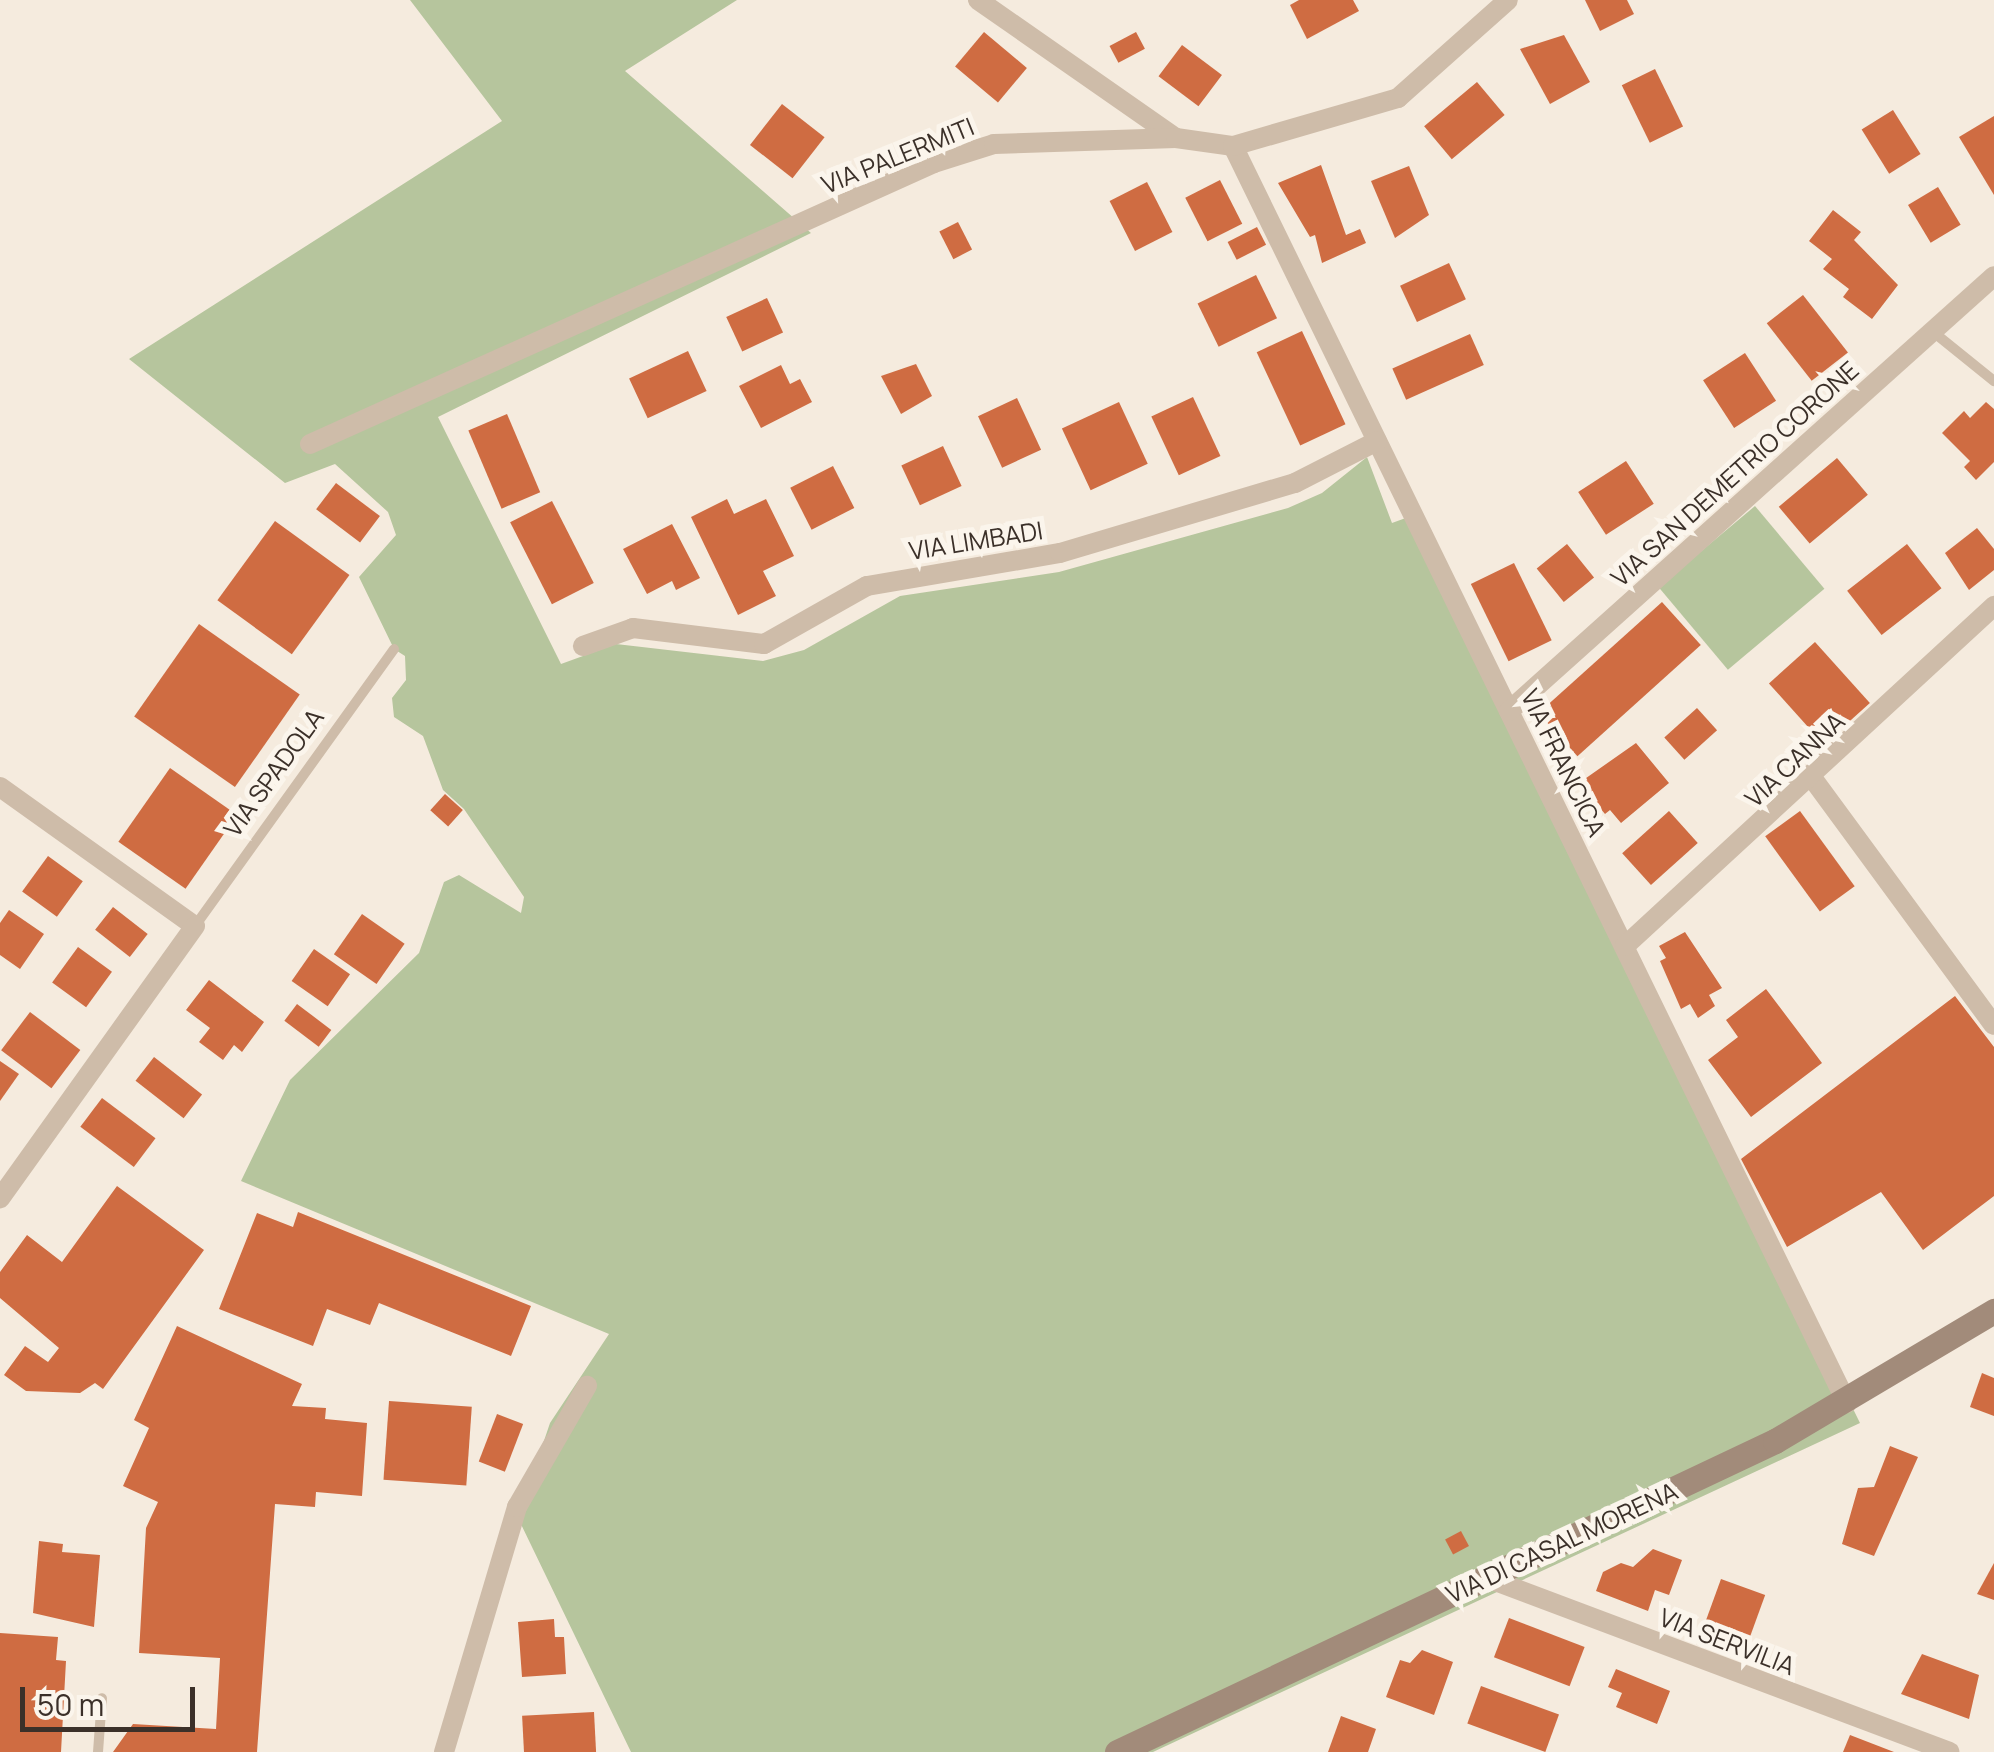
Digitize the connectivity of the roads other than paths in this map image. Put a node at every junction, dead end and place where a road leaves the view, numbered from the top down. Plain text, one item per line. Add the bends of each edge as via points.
1 (978, 0) edge
2 (1508, 0) edge
3 (1176, 138) junction
4 (1233, 146) junction
5 (1994, 276) edge
6 (1932, 331) junction
7 (1994, 381) edge
8 (1377, 441) junction
9 (310, 444) dead end
10 (1994, 606) edge
11 (583, 646) dead end
12 (394, 648) dead end
13 (1509, 711) junction
14 (1812, 780) junction
15 (0, 787) edge
16 (195, 926) junction
17 (1625, 946) junction
18 (1994, 1025) edge
19 (0, 1198) edge
20 (1994, 1311) edge
21 (587, 1386) dead end
22 (1847, 1402) junction
23 (1487, 1578) junction
24 (102, 1698) dead end
25 (98, 1752) edge
26 (444, 1752) edge
27 (1117, 1752) edge
28 (1949, 1752) edge

1 - 3 street
2 - 4 street, VIA PALERMITI via 1398,98
3 - 4 street, VIA PALERMITI
3 - 9 street, VIA PALERMITI via 994,144 934,163
4 - 8 street, VIA FRANCICA
5 - 6 street, VIA SAN DEMETRIO CORONE
6 - 7 lane
6 - 13 street, VIA SAN DEMETRIO CORONE
8 - 11 street, VIA LIMBADI via 1295,482 1060,552 867,586 764,644 633,628
8 - 13 street, VIA FRANCICA
10 - 14 street, VIA CANNA
12 - 16 lane, VIA SPADOLA
13 - 17 street, VIA FRANCICA
14 - 17 street, VIA CANNA
14 - 18 street
15 - 16 street
16 - 19 street, VIA SPADOLA
17 - 22 street, VIA FRANCICA
20 - 22 main road, VIA DI CASAL MORENA
21 - 26 street via 516,1507
22 - 23 main road, VIA DI CASAL MORENA
23 - 27 main road, VIA DI CASAL MORENA
23 - 28 street, VIA SERVILIA
24 - 25 lane

